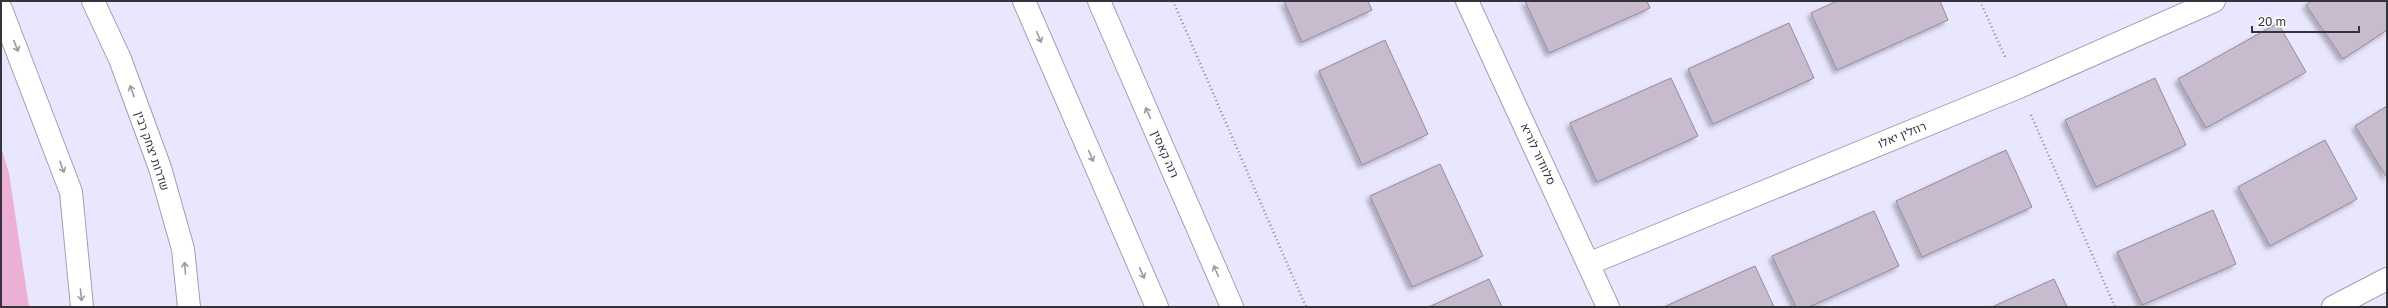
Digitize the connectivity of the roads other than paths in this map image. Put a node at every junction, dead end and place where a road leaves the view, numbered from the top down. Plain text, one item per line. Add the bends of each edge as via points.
1 (93, 1) edge
2 (1024, 1) edge
3 (1098, 1) edge
4 (1467, 1) edge
5 (2214, 1) edge
6 (1, 9) edge
7 (1588, 264) junction
8 (2387, 279) edge
9 (82, 307) edge
10 (189, 307) edge
11 (1157, 307) edge
12 (1232, 307) edge
13 (1608, 307) edge
14 (2333, 307) edge

10 -> 1 street, שדרות יצחק רבין via 183,249 160,168 120,59
2 -> 11 street
12 -> 3 street, רנה קאסין
4 - 7 street, סלוודור לוריא
5 - 7 street, רוזלין יאלו via 2019,87
6 -> 9 street via 71,192
7 - 13 street, סלוודור לוריא
8 - 14 street

